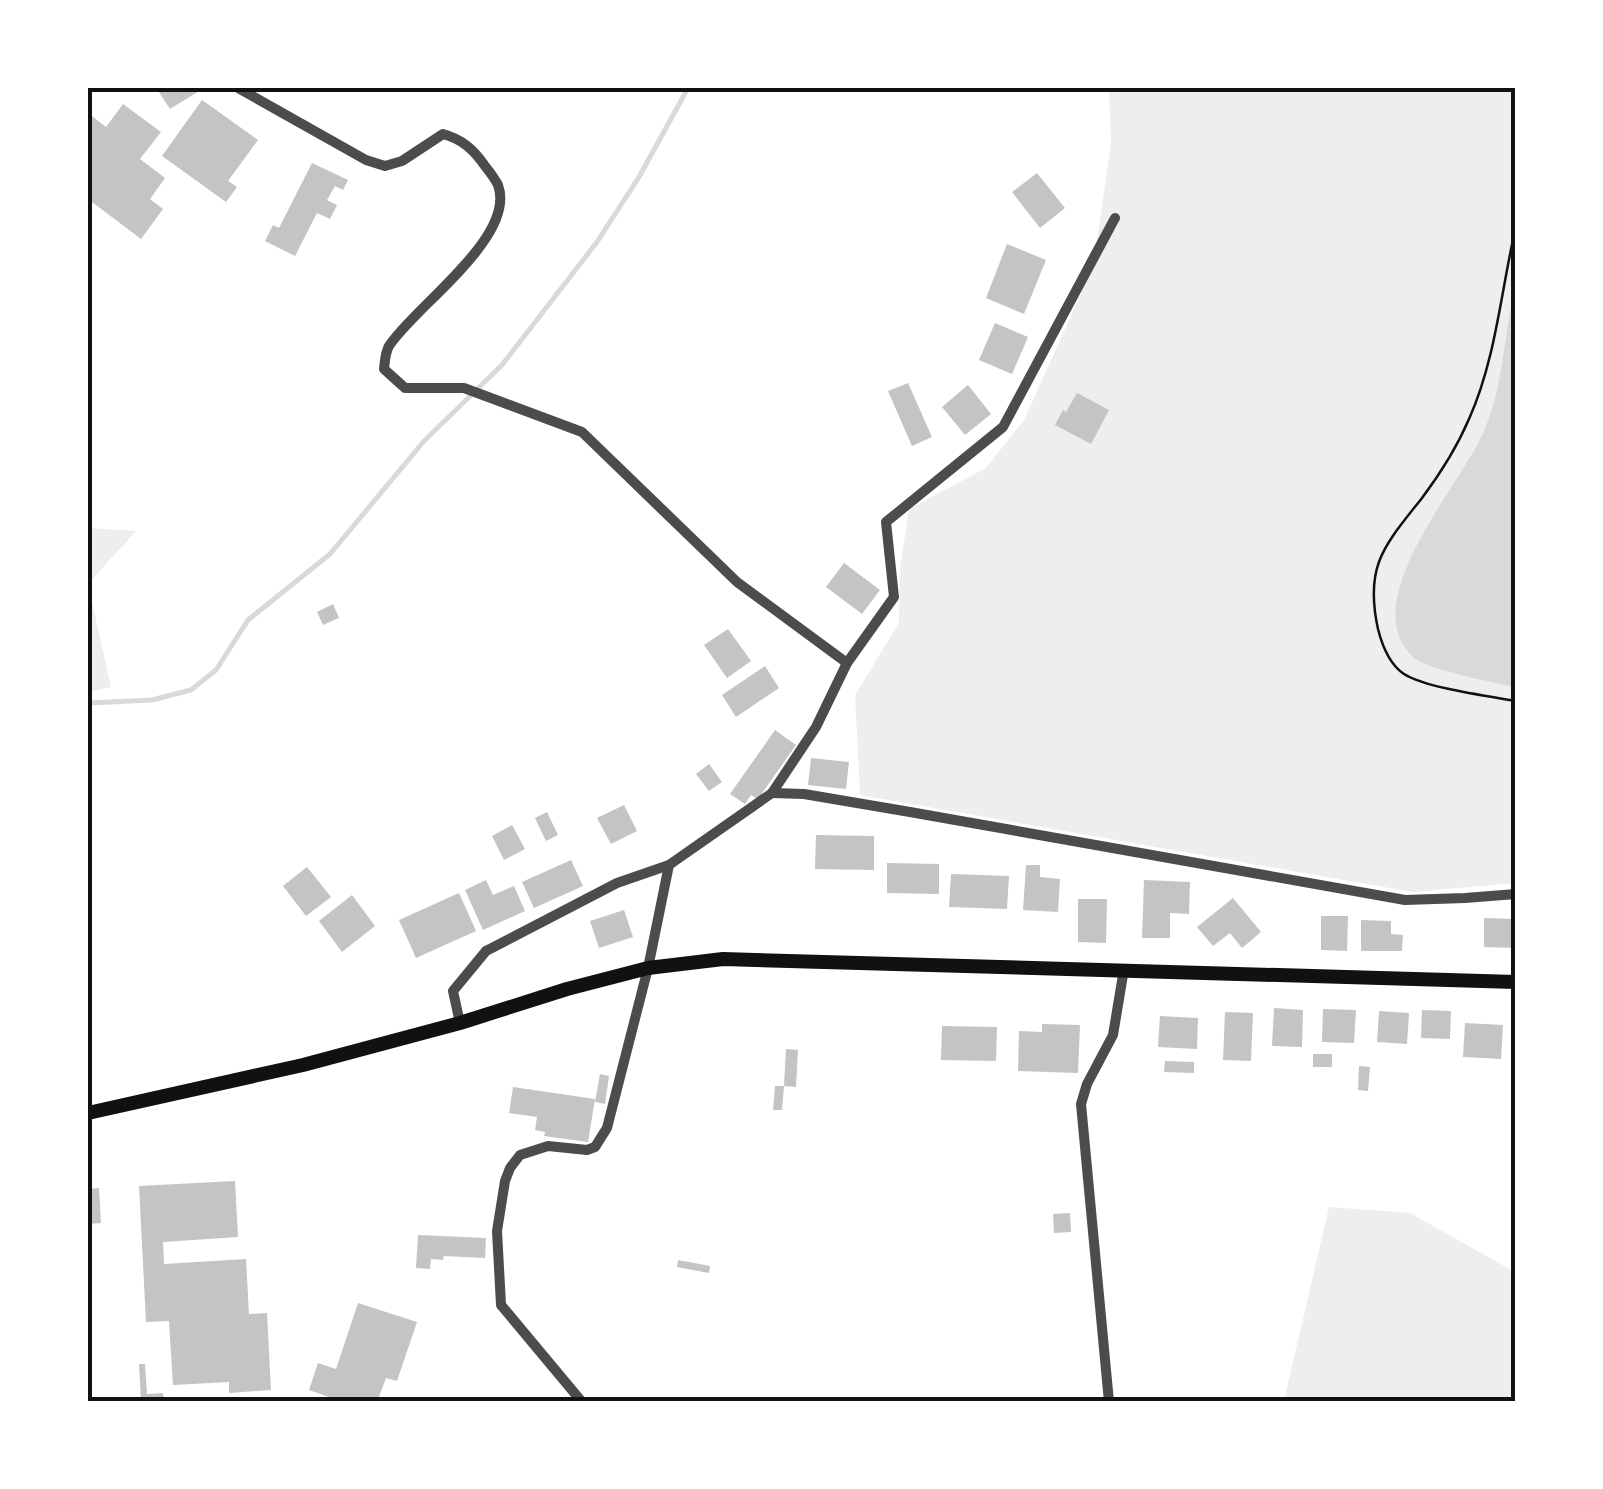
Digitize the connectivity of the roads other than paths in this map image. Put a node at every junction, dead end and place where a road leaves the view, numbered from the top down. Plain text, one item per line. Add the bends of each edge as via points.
1 (238, 88) edge
2 (1115, 218) dead end
3 (847, 663) junction
4 (772, 793) junction
5 (669, 865) junction
6 (1516, 894) edge
7 (648, 968) junction
8 (1124, 970) junction
9 (1516, 982) edge
10 (460, 1024) junction
11 (88, 1114) edge
12 (582, 1402) edge
13 (1109, 1402) edge

1 - 3 street via 385,166 443,134 472,148 499,187 498,212 475,256 387,349 384,369 405,388 464,388 582,432 737,582
2 - 3 street via 1003,427 886,522 894,597
3 - 4 street via 816,727
4 - 5 street
4 - 6 street via 1405,900
5 - 7 street
5 - 10 street via 617,883 486,951 453,991
7 - 8 main road via 723,959
7 - 10 main road
7 - 12 street via 608,1128 587,1150 548,1146 520,1155 506,1181 497,1231 501,1305
8 - 9 main road
8 - 13 street via 1113,1035 1081,1104
10 - 11 main road

